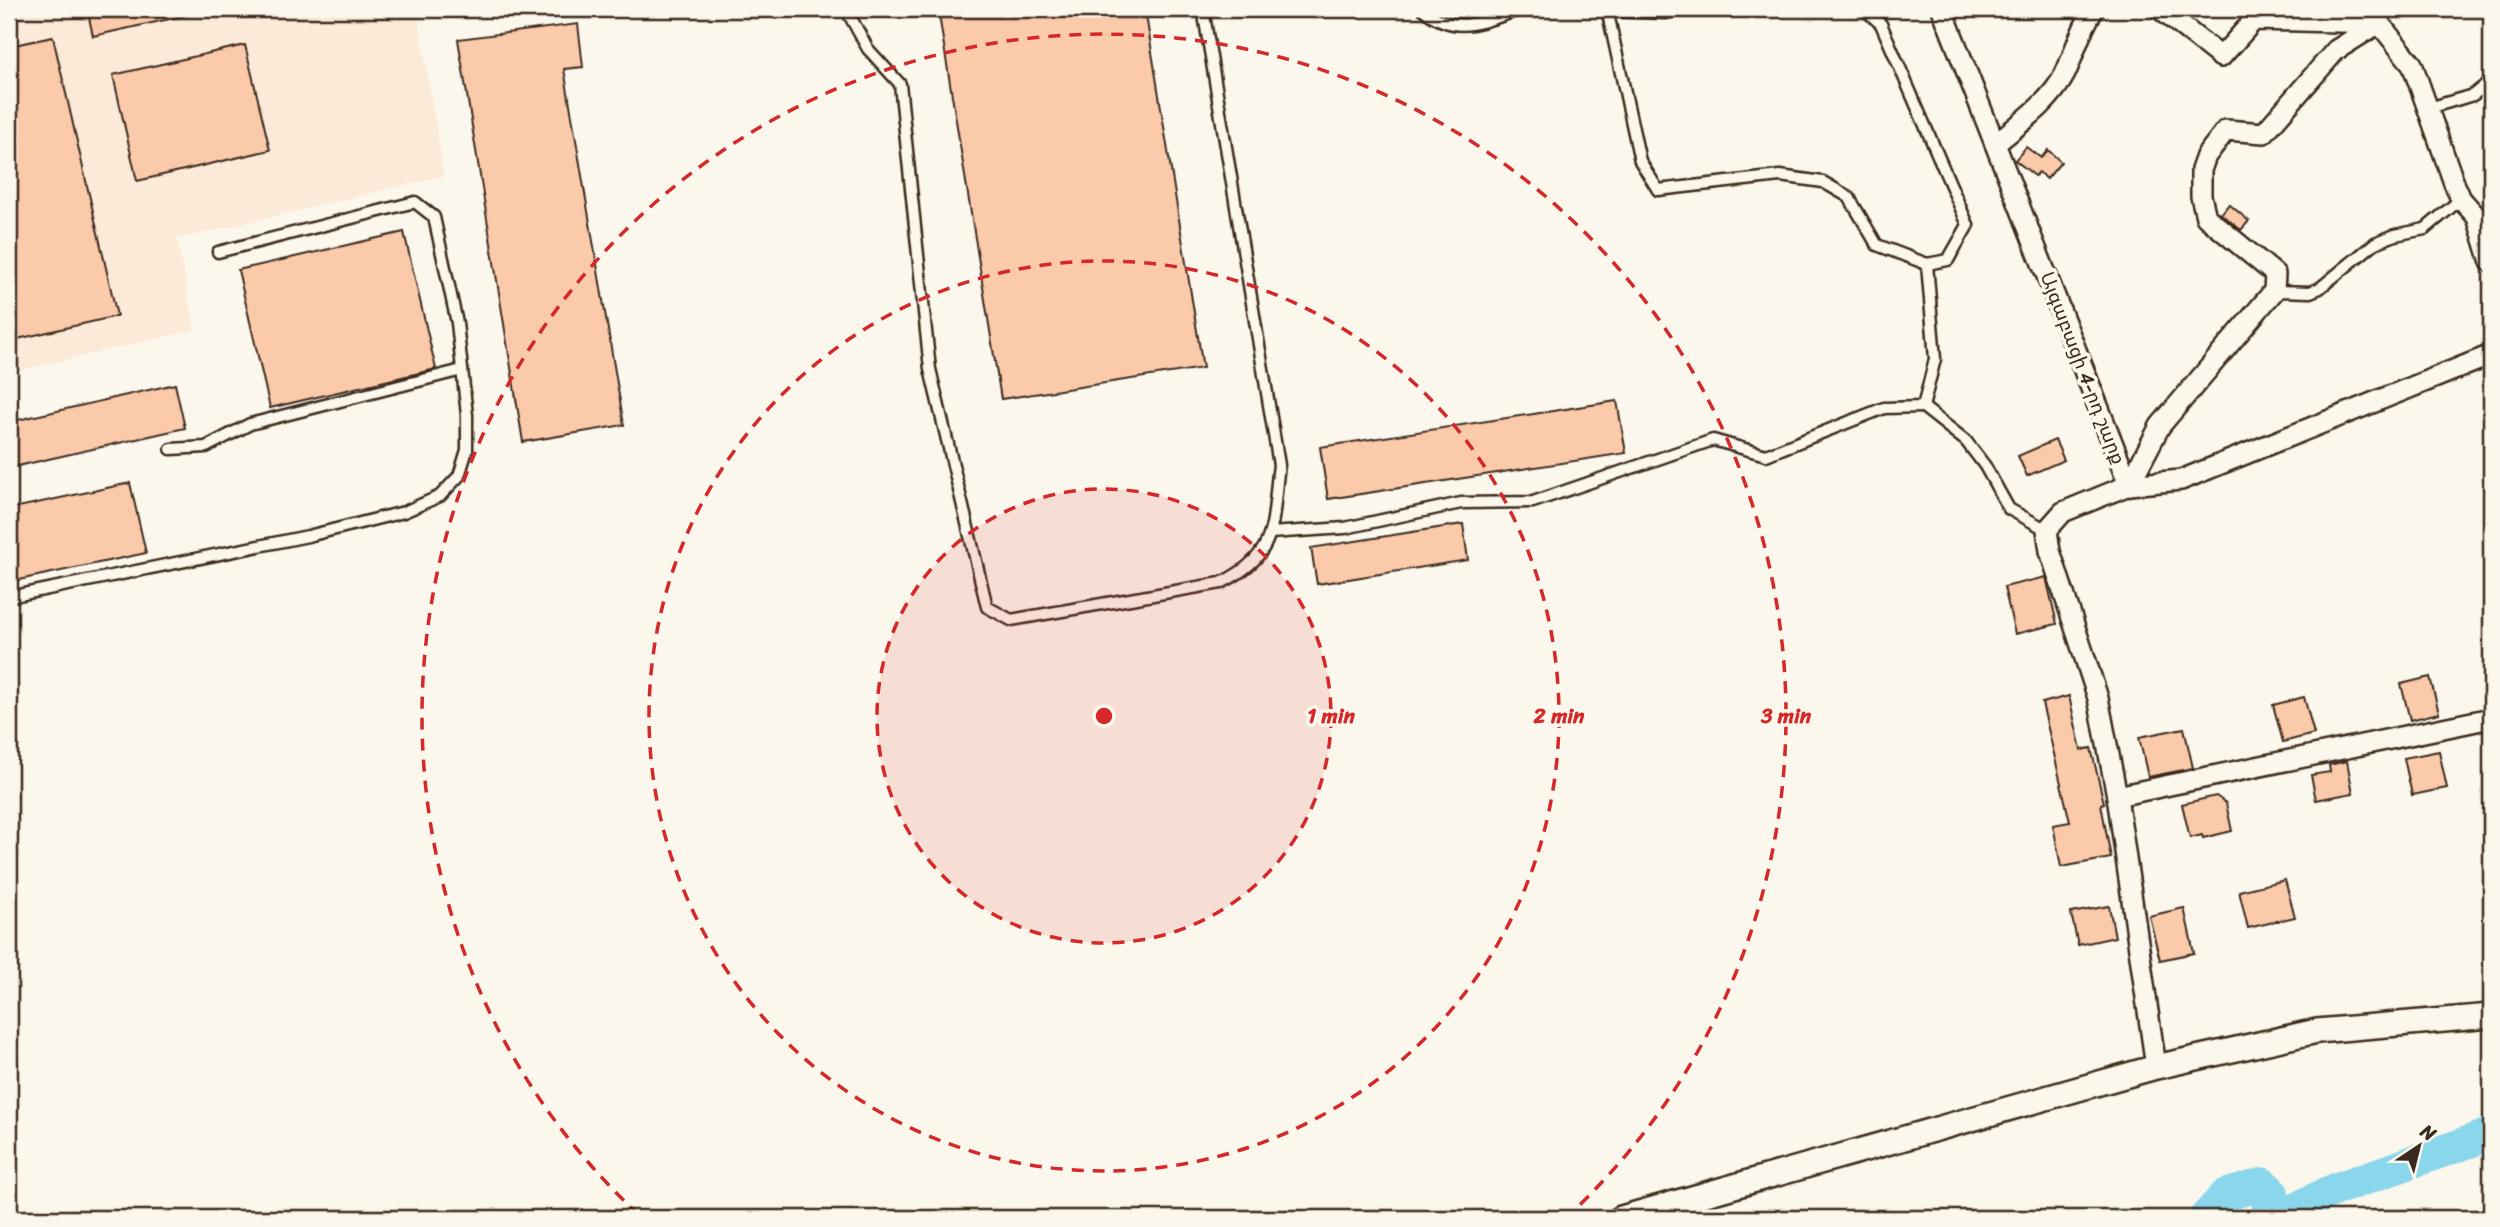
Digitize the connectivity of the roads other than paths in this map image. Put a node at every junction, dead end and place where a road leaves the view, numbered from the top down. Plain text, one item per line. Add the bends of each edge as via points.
1 (846, 9) edge
2 (1203, 9) edge
3 (1423, 9) edge
4 (1523, 9) edge
5 (1684, 9) edge
6 (1864, 9) edge
7 (1942, 9) edge
8 (2094, 9) edge
9 (2160, 9) edge
10 (1606, 10) edge
11 (2379, 16) edge
12 (2491, 80) edge
13 (2429, 108) junction
14 (1995, 144) junction
15 (2461, 199) junction
16 (218, 252) dead end
17 (2491, 262) edge
18 (1927, 264) junction
19 (2274, 291) junction
20 (2491, 355) edge
21 (462, 370) junction
22 (1923, 407) junction
23 (171, 449) dead end
24 (2129, 485) junction
25 (2047, 530) junction
26 (1270, 533) junction
27 (9, 597) edge
28 (2491, 718) edge
29 (2118, 796) junction
30 (2491, 1016) edge
31 (2156, 1067) junction
32 (1621, 1218) edge

1 - 26 lane via 868,49 900,84 930,369 987,607 1011,620 1221,583 1245,571 1262,555
2 - 26 lane via 1279,465
3 - 4 lane via 1437,21 1463,27
5 - 10 lane via 1666,13
6 - 18 lane via 1881,24 1968,225 1948,260
7 - 14 street, Այգաբացի 4-րդ շարք
8 - 14 street via 2079,32 2064,75 2040,107
9 - 11 street via 2221,57 2254,20
10 - 18 lane via 1640,161 1658,190 1780,176 1823,182 1849,197 1877,245
11 - 13 street via 2412,64
11 - 19 street via 2336,50 2264,133 2226,130 2206,156 2201,196 2206,217 2275,274
12 - 13 lane via 2473,95
13 - 15 street
14 - 24 street, Այգաբացի 4-րդ շարք
15 - 17 street via 2477,217
15 - 19 lane via 2425,229 2375,243 2320,288
16 - 21 lane via 415,202 434,217 457,323
18 - 22 lane via 1935,359
19 - 24 street via 2161,426
20 - 24 street, Այգաբացի 4-րդ շարք via 2181,480
21 - 23 lane via 250,424 206,447
21 - 27 lane via 467,450 459,476 440,496 404,512 308,536
22 - 25 lane via 1966,441 2009,509
22 - 26 lane via 1884,408 1766,455 1713,440 1533,502 1461,503 1345,528
24 - 25 street via 2063,512
25 - 29 street via 2098,698
28 - 29 street
29 - 31 street
30 - 31 street via 2316,1031
31 - 32 street

